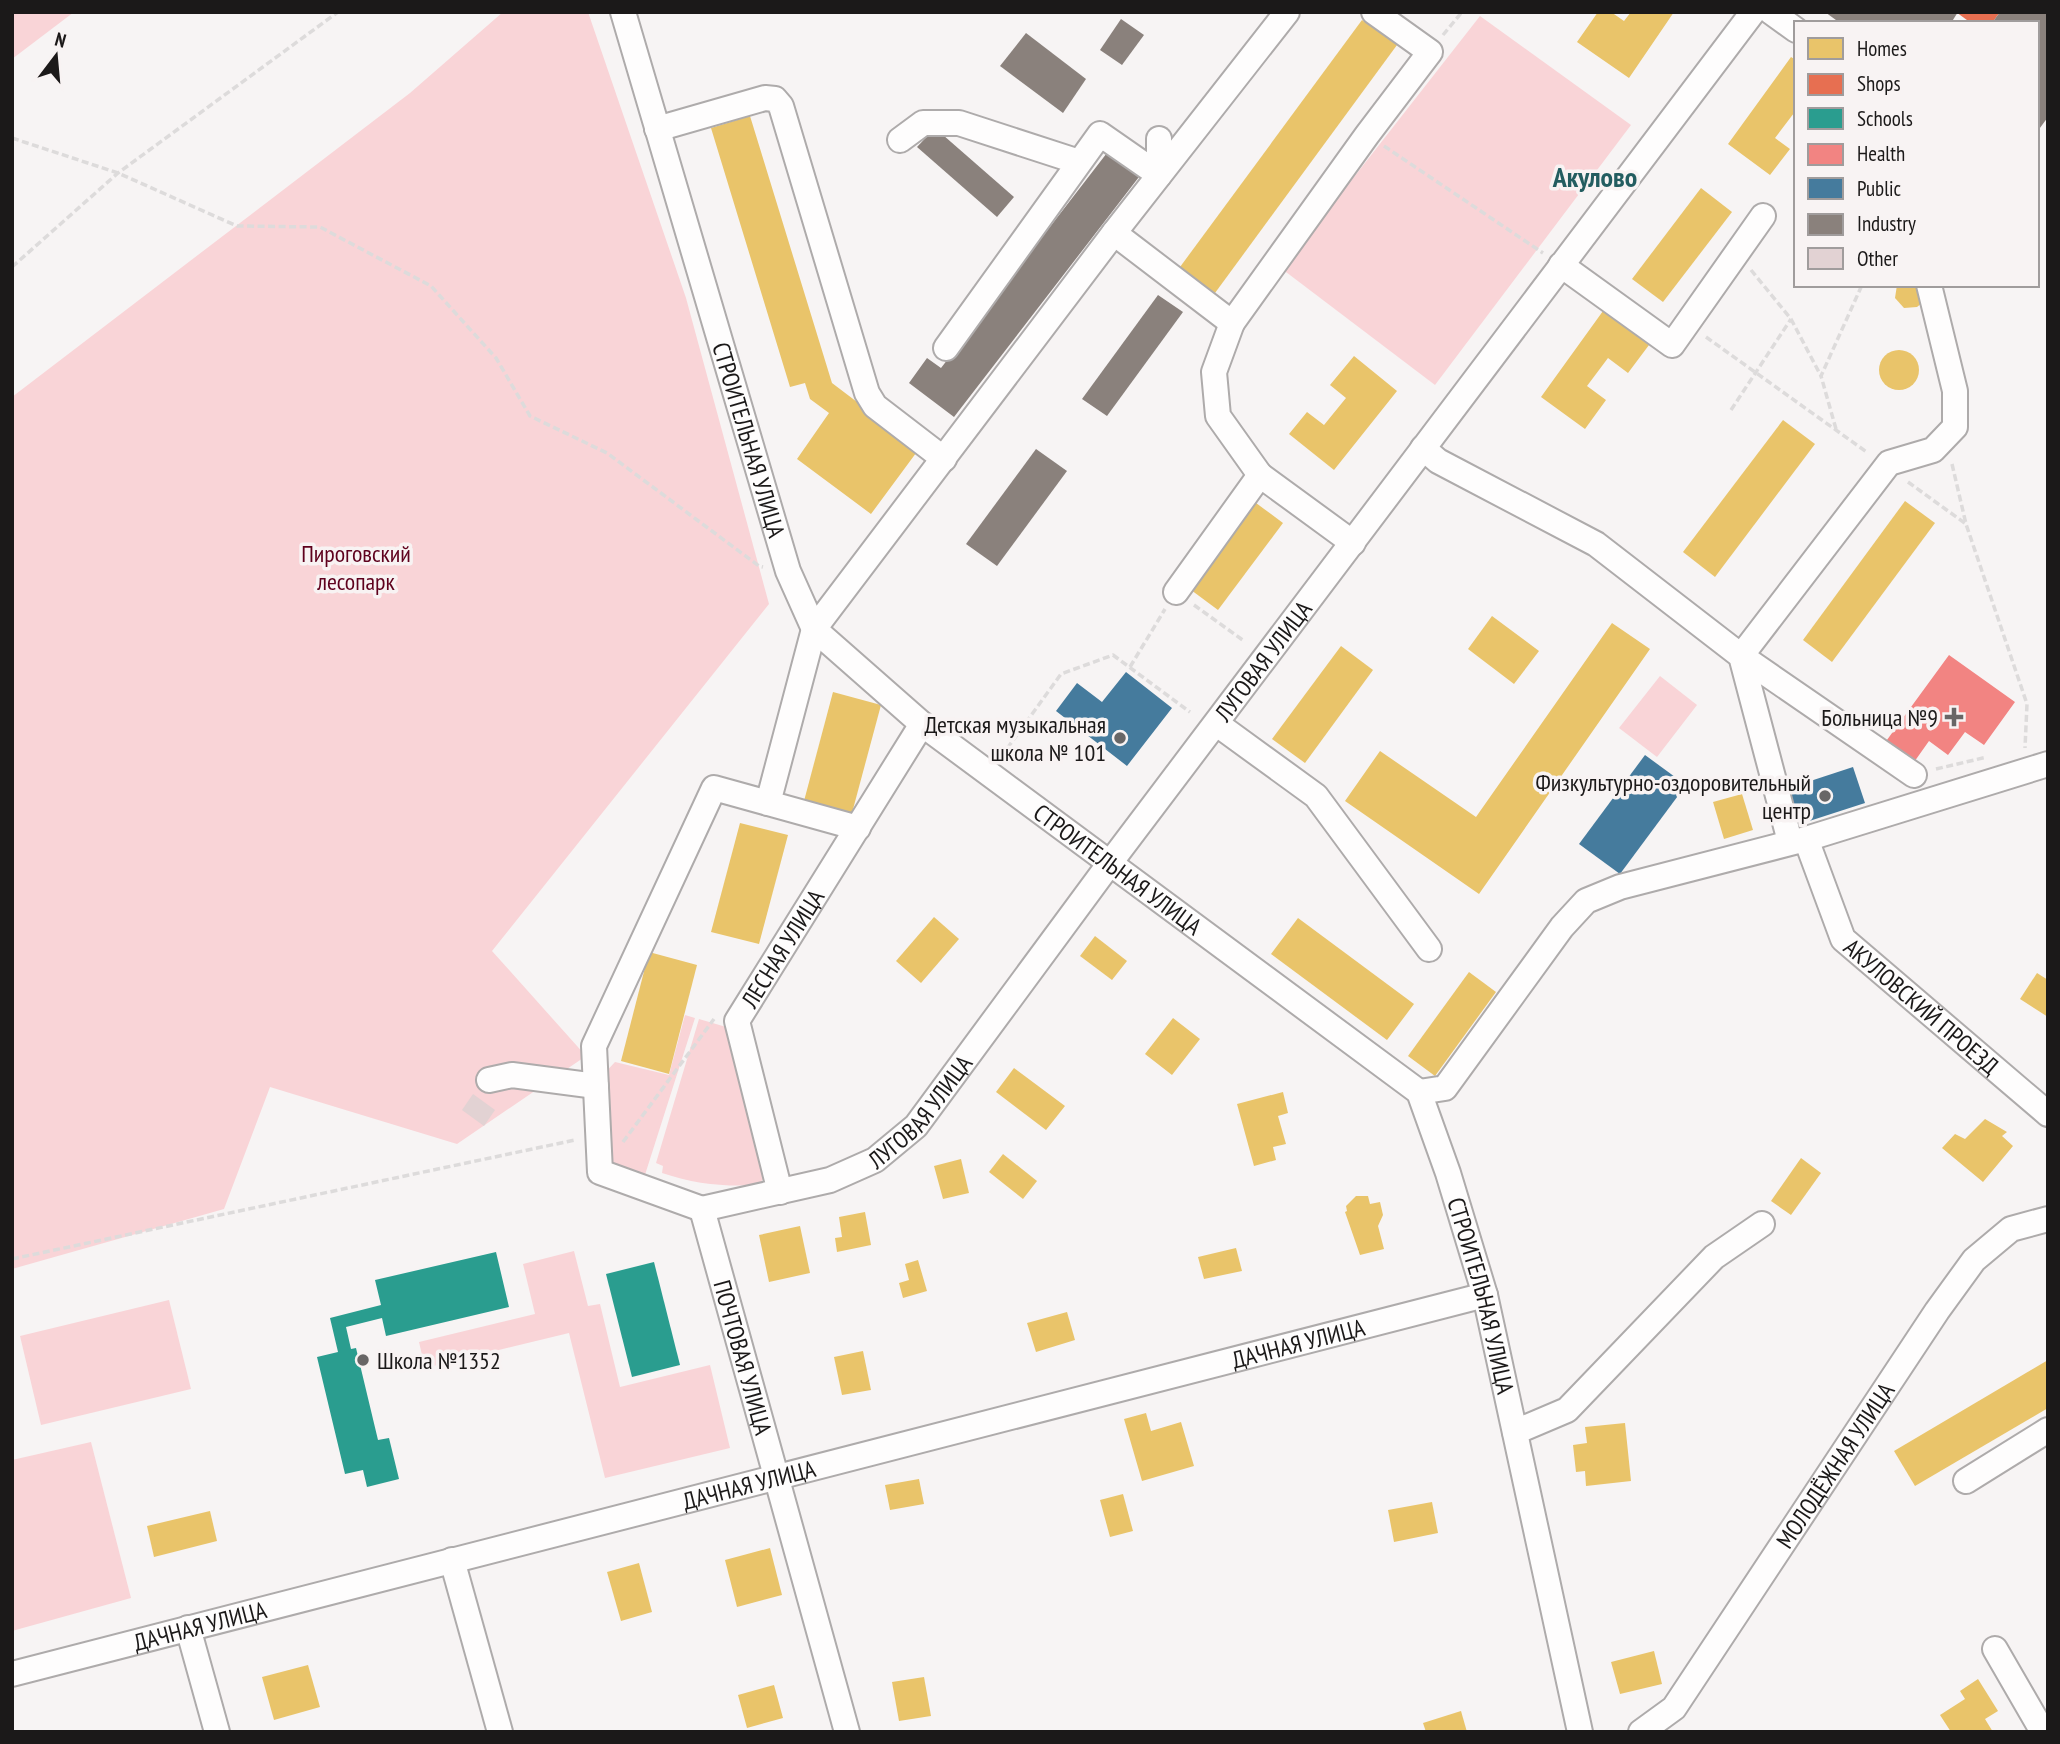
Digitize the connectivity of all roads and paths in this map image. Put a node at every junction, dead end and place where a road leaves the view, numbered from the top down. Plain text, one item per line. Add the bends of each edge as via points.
1 (338, 12) edge
2 (623, 12) edge
3 (1287, 12) edge
4 (1374, 12) edge
5 (1462, 12) edge
6 (1753, 12) edge
7 (1771, 12) edge
8 (1794, 29) edge
9 (1430, 52) junction
10 (657, 129) junction
11 (1367, 135) junction
12 (12, 138) edge
13 (1159, 139) dead end
14 (900, 140) dead end
15 (1079, 162) junction
16 (118, 173) junction
17 (1159, 175) junction
18 (1763, 216) dead end
19 (1114, 233) junction
20 (1737, 253) junction
21 (1561, 265) junction
22 (12, 267) edge
23 (1861, 287) edge
24 (1930, 287) edge
25 (1791, 319) junction
26 (1232, 323) junction
27 (1687, 324) junction
28 (946, 348) dead end
29 (1755, 373) junction
30 (1821, 376) junction
31 (1731, 411) dead end
32 (1946, 437) junction
33 (1423, 447) junction
34 (944, 459) junction
35 (1260, 475) junction
36 (1353, 543) junction
37 (788, 571) junction
38 (1176, 592) junction
39 (814, 629) junction
40 (1244, 641) dead end
41 (1741, 656) junction
42 (1130, 667) junction
43 (1190, 712) dead end
44 (922, 724) junction
45 (1217, 724) junction
46 (2025, 748) dead end
47 (2048, 764) edge
48 (990, 774) junction
49 (1914, 775) dead end
50 (768, 803) junction
51 (858, 828) junction
52 (1797, 837) junction
53 (1110, 863) junction
54 (1429, 949) dead end
55 (737, 1021) junction
56 (489, 1080) dead end
57 (596, 1087) junction
58 (1419, 1093) junction
59 (2048, 1114) edge
60 (598, 1135) junction
61 (600, 1172) junction
62 (780, 1192) junction
63 (702, 1209) junction
64 (2048, 1219) edge
65 (1762, 1224) dead end
66 (12, 1259) edge
67 (1485, 1295) junction
68 (2048, 1430) edge
69 (1515, 1432) junction
70 (778, 1476) junction
71 (1966, 1481) dead end
72 (452, 1560) junction
73 (188, 1628) junction
74 (1994, 1649) dead end
75 (12, 1674) edge
76 (218, 1732) edge
77 (500, 1732) edge
78 (847, 1732) edge
79 (1580, 1732) edge
80 (1641, 1732) edge
81 (2043, 1732) edge

1 - 16 path
2 - 10 street, СТРОИТЕЛЬНАЯ УЛИЦА
3 - 17 street
4 - 9 street
5 - 9 path
6 - 21 street, ЛУГОВАЯ УЛИЦА
7 - 8 street
9 - 11 street
10 - 34 street via 775,99 781,106 867,393 875,406
10 - 37 street, СТРОИТЕЛЬНАЯ УЛИЦА
11 - 21 path
11 - 26 street
12 - 16 path
13 - 17 street
14 - 15 street via 923,123 958,123
15 - 17 street via 1100,134
15 - 28 street
16 - 22 path
16 - 37 path via 237,226 320,227 431,286 496,358 530,416 607,453 759,566
17 - 19 street
18 - 20 street
19 - 26 street
19 - 34 street
20 - 25 path
20 - 27 street
21 - 27 street via 1672,345
21 - 33 street, ЛУГОВАЯ УЛИЦА
23 - 30 path
24 - 32 street via 1955,391 1955,427
25 - 29 path
25 - 30 path
26 - 35 street via 1214,372 1218,416
27 - 29 path
29 - 30 path via 1837,431
29 - 31 path
32 - 41 street via 1933,450 1889,463
32 - 46 path via 1966,524 2027,704
33 - 36 street, ЛУГОВАЯ УЛИЦА
33 - 41 street via 1438,461 1596,544
34 - 39 street
35 - 36 street
35 - 38 street
36 - 45 street, ЛУГОВАЯ УЛИЦА
37 - 39 street, СТРОИТЕЛЬНАЯ УЛИЦА
38 - 40 path
38 - 42 path
39 - 44 street, СТРОИТЕЛЬНАЯ УЛИЦА
39 - 50 street
41 - 49 street
41 - 52 street, АКУЛОВСКИЙ ПРОЕЗД
42 - 43 path
42 - 48 path via 1113,655 1061,674
44 - 48 street, СТРОИТЕЛЬНАЯ УЛИЦА
44 - 51 street, ЛЕСНАЯ УЛИЦА
45 - 53 street, ЛУГОВАЯ УЛИЦА
45 - 54 street via 1316,796
47 - 52 street
48 - 53 street, СТРОИТЕЛЬНАЯ УЛИЦА
50 - 51 street
50 - 57 street via 714,789 594,1046
51 - 55 street, ЛЕСНАЯ УЛИЦА
52 - 58 street via 1620,887 1586,901 1562,927 1445,1088
52 - 59 street, АКУЛОВСКИЙ ПРОЕЗД via 1843,939
53 - 58 street, СТРОИТЕЛЬНАЯ УЛИЦА
53 - 62 street, ЛУГОВАЯ УЛИЦА via 916,1126 875,1160 830,1180
55 - 61 path via 717,1016
55 - 62 street, ЛЕСНАЯ УЛИЦА
56 - 57 street via 512,1075
57 - 60 street
58 - 67 street, СТРОИТЕЛЬНАЯ УЛИЦА
60 - 61 street
60 - 66 path
61 - 63 street
62 - 63 street, ЛУГОВАЯ УЛИЦА
63 - 70 street, ПОЧТОВАЯ УЛИЦА
64 - 80 street, МОЛОДЁЖНАЯ УЛИЦА via 2011,1229 1974,1260 1674,1708
65 - 69 street via 1714,1257 1567,1410
67 - 69 street, СТРОИТЕЛЬНАЯ УЛИЦА
67 - 70 street, ДАЧНАЯ УЛИЦА
68 - 71 street
69 - 79 street, СТРОИТЕЛЬНАЯ УЛИЦА
70 - 72 street, ДАЧНАЯ УЛИЦА
70 - 78 street, ПОЧТОВАЯ УЛИЦА
72 - 73 street, ДАЧНАЯ УЛИЦА
72 - 77 street
73 - 75 street, ДАЧНАЯ УЛИЦА
73 - 76 street
74 - 81 street

